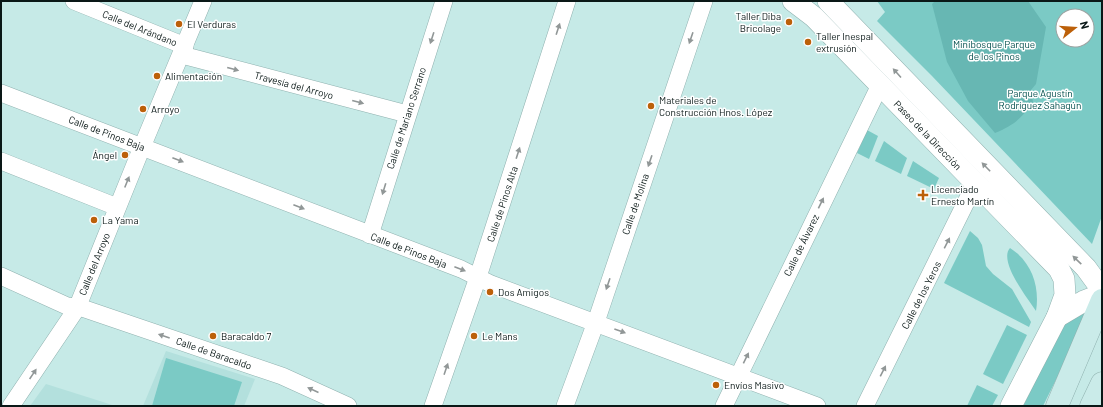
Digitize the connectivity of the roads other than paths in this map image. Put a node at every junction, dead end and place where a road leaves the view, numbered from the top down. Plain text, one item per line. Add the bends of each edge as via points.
1 (74, 1) edge
2 (203, 1) edge
3 (444, 1) edge
4 (567, 1) edge
5 (704, 1) edge
6 (793, 1) edge
7 (828, 1) edge
8 (183, 50) junction
9 (880, 85) junction
10 (1, 93) edge
11 (407, 114) junction
12 (142, 146) junction
13 (1, 161) edge
14 (975, 184) junction
15 (117, 207) junction
16 (370, 235) junction
17 (1, 276) edge
18 (479, 276) junction
19 (1102, 290) edge
20 (1102, 294) edge
21 (1102, 300) edge
22 (76, 308) junction
23 (1057, 317) junction
24 (596, 322) junction
25 (737, 377) junction
26 (1102, 383) edge
27 (11, 406) edge
28 (348, 406) edge
29 (433, 406) edge
30 (565, 406) edge
31 (724, 406) edge
32 (817, 406) edge
33 (865, 406) edge
34 (1011, 406) edge
35 (1057, 406) edge
36 (1091, 406) edge

1 - 8 street, Calle del Arándano
2 - 8 street, Calle del Arroyo
3 -> 11 street, Calle de Mariano Serrano
18 -> 4 street, Calle de Pinos Alta
5 -> 24 street, Calle de Molina
6 - 9 street, Paseo de la Dirección via 814,17
19 -> 7 street, Paseo de la Dirección via 1086,268
8 -> 11 street, Travesía del Arroyo
8 - 12 street, Calle del Arroyo
9 - 14 street, Paseo de la Dirección
25 -> 9 street, Calle de Álvarez
10 - 12 street, Calle de Pinos Baja
11 -> 16 street, Calle de Mariano Serrano
15 -> 12 street, Calle del Arroyo
12 -> 16 street, Calle de Pinos Baja
13 - 15 street
14 - 23 street, Paseo de la Dirección via 1059,269 1064,279 1065,295
33 -> 14 street, Calle de los Yeros
15 - 22 street, Calle del Arroyo
16 -> 18 street, Calle de Pinos Baja
17 - 22 street, Calle de Baracaldo
18 - 24 street, Calle de Pinos Baja via 491,284
29 -> 18 street, Calle de Pinos Alta
20 - 23 street
21 - 35 main road
27 -> 22 street, Calle del Arroyo
28 -> 22 street, Calle de Baracaldo via 282,376
23 - 34 street, Paseo de la Dirección
24 -> 25 street, Calle de Pinos Baja
24 - 30 street, Calle de Molina
25 - 31 street, Calle de Álvarez
25 - 32 street, Calle de Pinos Baja
26 - 36 main road

